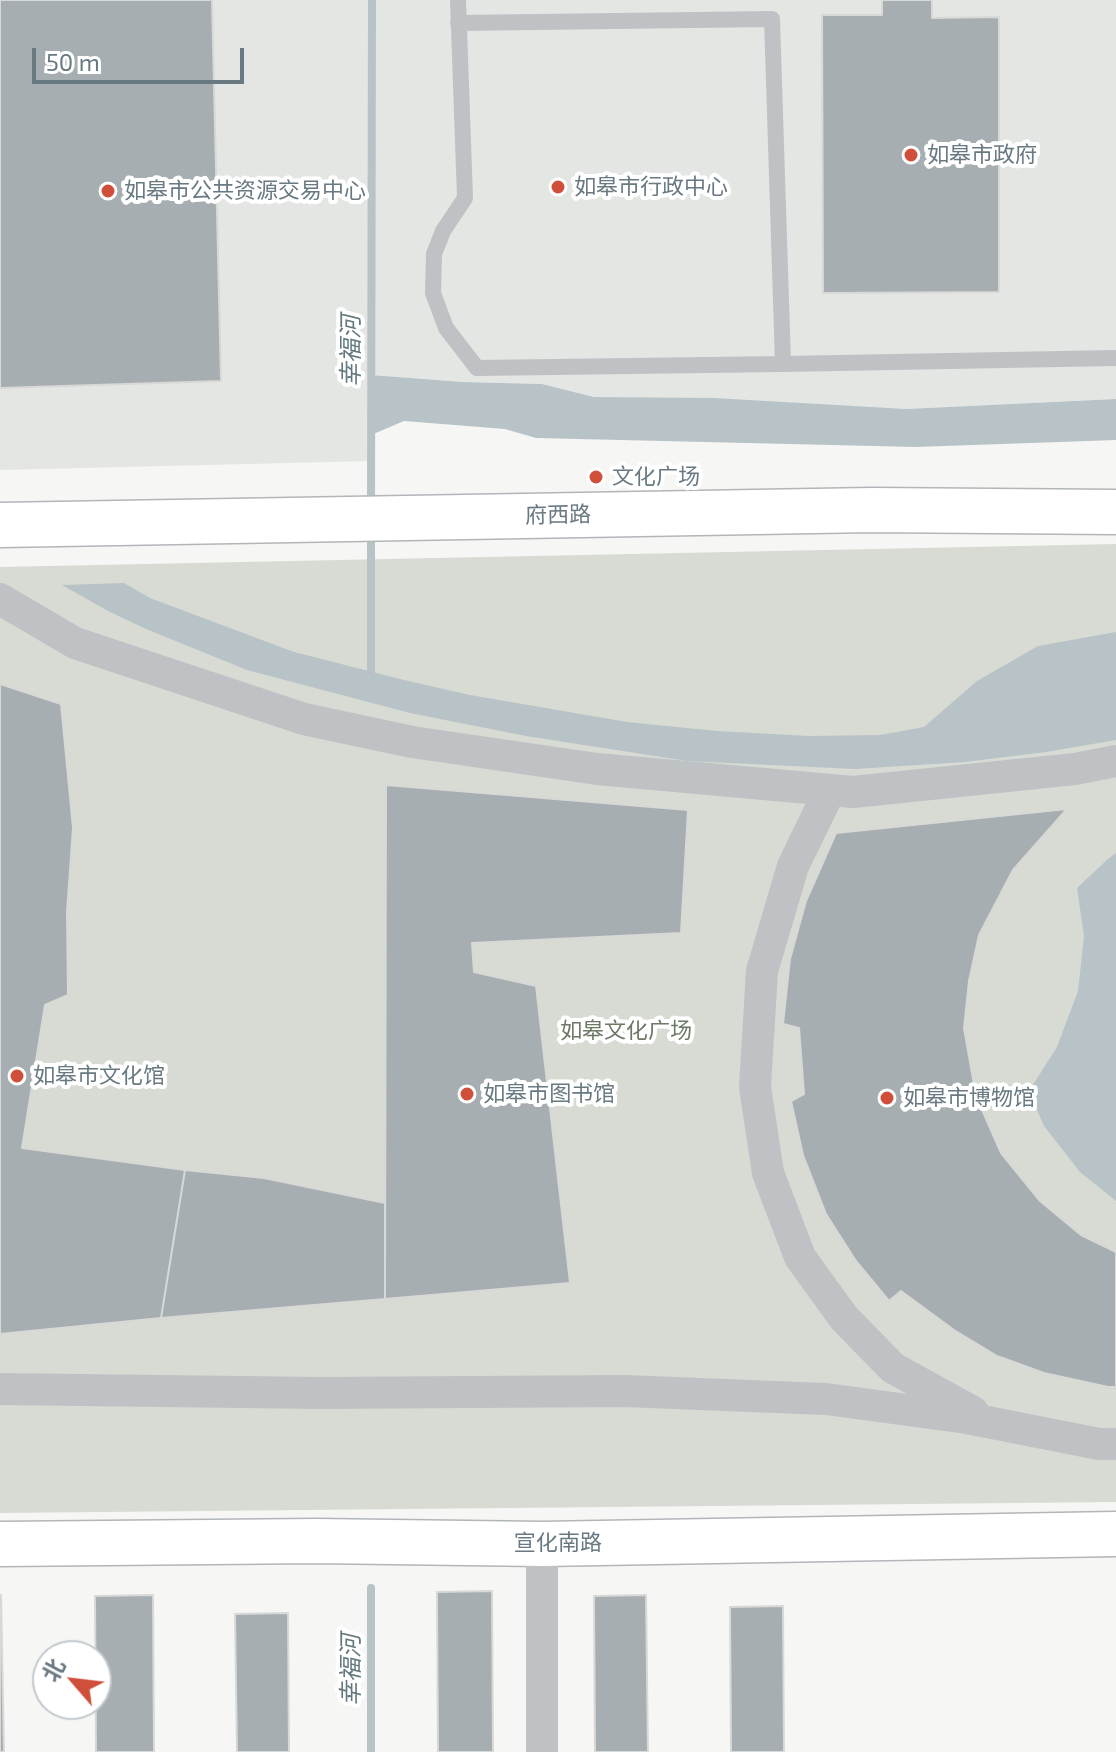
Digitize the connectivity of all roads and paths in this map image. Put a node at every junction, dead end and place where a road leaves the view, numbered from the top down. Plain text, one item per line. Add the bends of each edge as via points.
1 (458, 0) edge
2 (458, 23) junction
3 (1116, 358) edge
4 (783, 364) junction
5 (1116, 512) edge
6 (0, 525) edge
7 (0, 599) edge
8 (1116, 761) edge
9 (830, 790) junction
10 (0, 1389) edge
11 (993, 1423) junction
12 (1116, 1444) edge
13 (1116, 1534) edge
14 (0, 1544) edge
15 (542, 1544) junction
16 (542, 1752) edge

1 - 2 lane
2 - 4 lane via 772,19
2 - 4 lane via 465,198 434,254 433,293 446,328 477,368
3 - 4 lane
5 - 6 street, 府西路 via 872,510
7 - 9 street via 75,643 304,719 412,742 597,769
8 - 9 street via 896,788
9 - 11 street via 793,866 762,971 755,1087 768,1173 800,1257 844,1318 893,1368
10 - 11 street via 655,1392 826,1399
11 - 12 street
13 - 15 street, 宣化南路
14 - 15 street, 宣化南路
15 - 16 street

